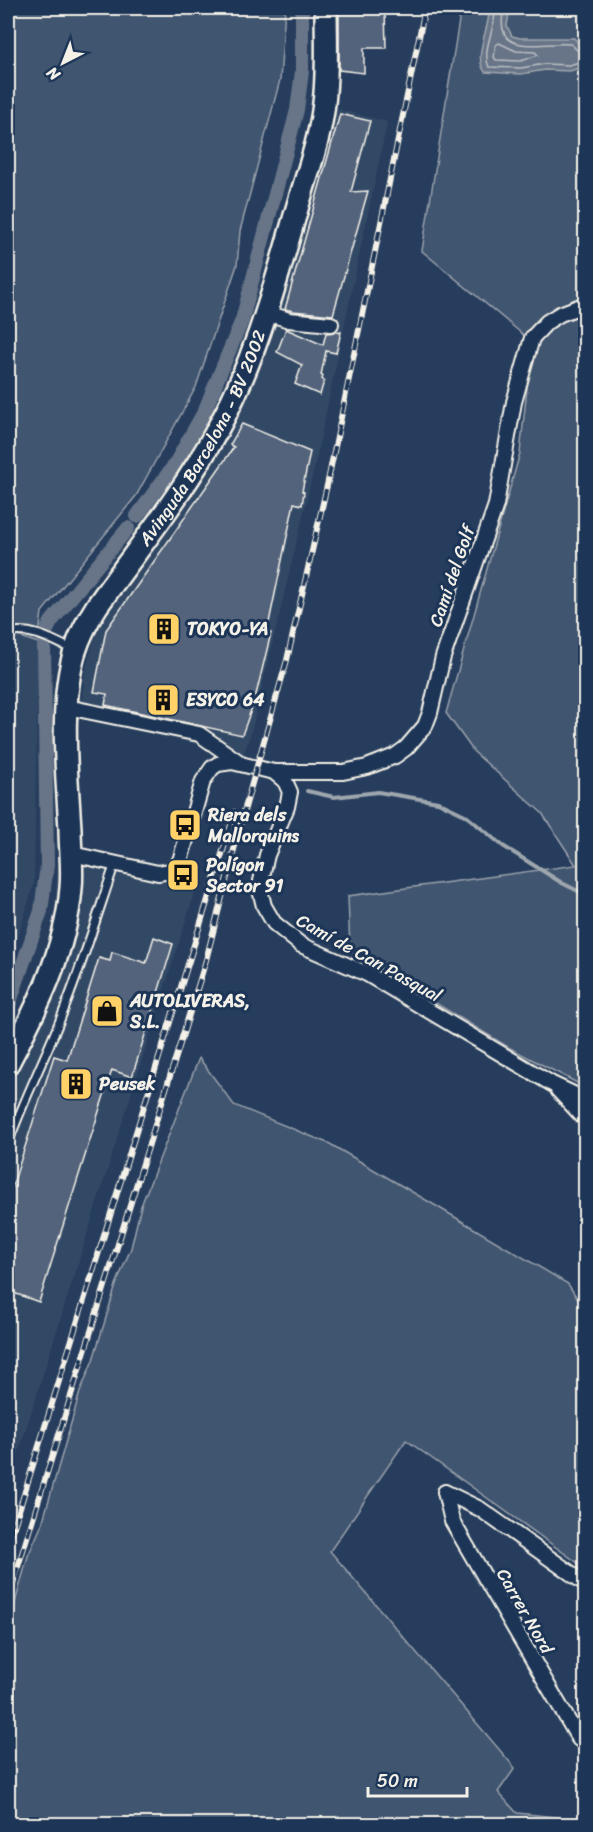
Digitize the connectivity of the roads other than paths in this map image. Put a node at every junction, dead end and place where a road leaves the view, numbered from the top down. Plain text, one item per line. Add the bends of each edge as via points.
1 (326, 8) edge
2 (585, 304) edge
3 (267, 313) junction
4 (331, 324) dead end
5 (8, 633) edge
6 (75, 651) junction
7 (67, 707) junction
8 (240, 763) junction
9 (274, 772) junction
10 (72, 854) junction
11 (115, 863) junction
12 (8, 1063) edge
13 (552, 1084) junction
14 (585, 1100) edge
15 (585, 1120) edge
16 (8, 1144) edge
17 (585, 1584) edge
18 (585, 1743) edge

1 - 3 main road, Avinguda Barcelona - BV 2002 via 327,77 322,117
2 - 9 street, Camí del Golf via 547,322 532,338 514,402 496,505 443,657 425,726 395,756 367,767 342,772
3 - 4 street via 289,320
3 - 6 main road, Avinguda Barcelona - BV 2002 via 246,372 215,434 178,494 97,606
5 - 6 lane via 32,633
6 - 7 main road, Avinguda Barcelona - BV 2002
7 - 8 street via 199,734
7 - 10 main road, Avinguda Barcelona - BV 2002
8 - 9 street
8 - 11 street via 218,764 207,774 180,861 171,870 158,873
9 - 13 street, Camí de Can Pasqual via 290,792 261,881 264,906 274,923 294,942 386,985
10 - 11 street
10 - 12 main road, Avinguda Barcelona - BV 2002 via 67,919 56,958
11 - 16 lane via 81,967
13 - 14 street
13 - 15 street
17 - 18 street, Carrer Nord via 480,1509 445,1492 452,1521 579,1739

